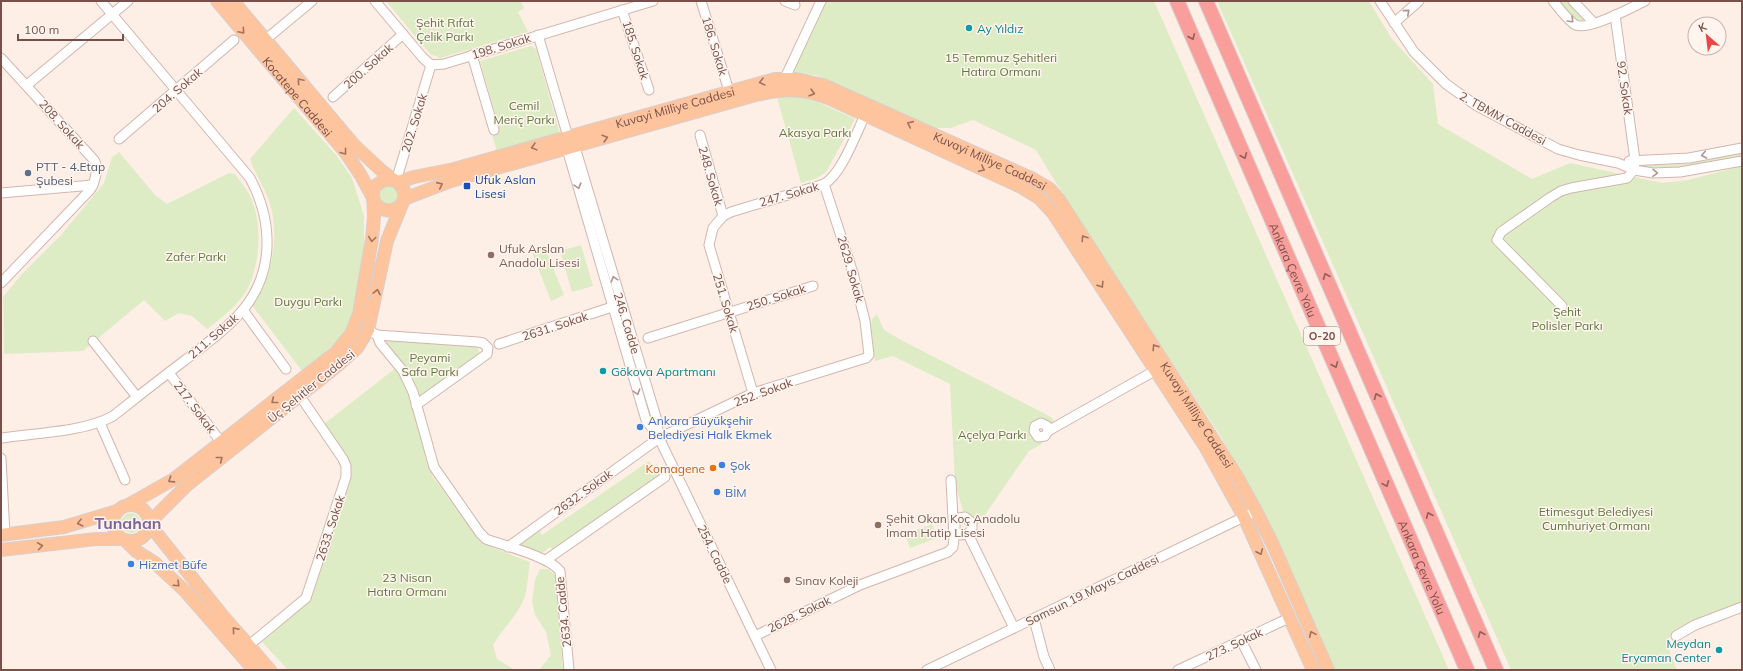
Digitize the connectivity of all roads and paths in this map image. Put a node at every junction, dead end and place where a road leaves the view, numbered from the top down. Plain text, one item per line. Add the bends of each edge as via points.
1 (101, 1) edge
2 (128, 1) edge
3 (217, 1) edge
4 (233, 1) edge
5 (312, 1) edge
6 (375, 1) edge
7 (653, 1) edge
8 (701, 1) edge
9 (785, 1) edge
10 (821, 1) edge
11 (1176, 1) edge
12 (1206, 1) edge
13 (1419, 1) edge
14 (1553, 1) edge
15 (1573, 1) edge
16 (1645, 1) edge
17 (1384, 3) edge
18 (795, 5) dead end
19 (622, 10) junction
20 (112, 14) junction
21 (1615, 15) junction
22 (1394, 23) junction
23 (1594, 23) junction
24 (403, 34) junction
25 (538, 35) junction
26 (234, 40) dead end
27 (265, 40) junction
28 (472, 55) junction
29 (1, 58) edge
30 (431, 65) junction
31 (785, 78) junction
32 (26, 85) junction
33 (176, 90) junction
34 (649, 90) dead end
35 (729, 91) junction
36 (333, 97) dead end
37 (865, 116) junction
38 (494, 130) dead end
39 (700, 135) dead end
40 (119, 139) dead end
41 (569, 140) junction
42 (1742, 148) edge
43 (961, 153) junction
44 (1635, 160) junction
45 (1742, 161) edge
46 (1618, 163) junction
47 (1634, 170) junction
48 (396, 181) junction
49 (824, 184) junction
50 (93, 185) junction
51 (1, 193) edge
52 (373, 198) junction
53 (403, 202) junction
54 (723, 216) junction
55 (1, 283) edge
56 (813, 286) dead end
57 (1562, 306) dead end
58 (612, 307) junction
59 (242, 310) junction
60 (729, 312) junction
61 (373, 333) junction
62 (648, 338) dead end
63 (93, 341) dead end
64 (499, 344) dead end
65 (869, 355) joint
66 (286, 369) dead end
67 (1156, 370) junction
68 (169, 373) junction
69 (753, 393) junction
70 (300, 396) junction
71 (138, 397) junction
72 (416, 405) junction
73 (100, 423) junction
74 (1048, 431) dead end
75 (1, 438) edge
76 (659, 438) junction
77 (221, 442) junction
78 (1, 458) edge
79 (665, 477) dead end
80 (125, 480) dead end
81 (951, 480) dead end
82 (128, 505) junction
83 (1256, 511) junction
84 (117, 512) junction
85 (1244, 517) junction
86 (149, 523) junction
87 (954, 525) junction
88 (968, 534) junction
89 (3, 535) edge
90 (123, 540) junction
91 (508, 546) junction
92 (1, 550) edge
93 (546, 560) junction
94 (1742, 607) edge
95 (1034, 618) junction
96 (1290, 618) junction
97 (1014, 628) junction
98 (755, 636) junction
99 (1676, 636) dead end
100 (1241, 640) junction
101 (248, 646) junction
102 (254, 670) edge
103 (270, 670) edge
104 (569, 670) edge
105 (771, 670) edge
106 (928, 670) edge
107 (1050, 670) edge
108 (1178, 670) edge
109 (1256, 670) edge
110 (1313, 670) edge
111 (1328, 670) edge
112 (1467, 670) edge
113 (1496, 670) edge

1 - 20 street, 211. Sokak
2 - 20 street
3 -> 52 main road, Kocatepe Caddesi via 346,154
4 - 27 main road, Kocatepe Caddesi
5 - 27 street
6 - 24 street
7 - 19 street, 198. Sokak
8 - 35 street, 186. Sokak
9 - 18 street
10 - 31 street
11 -> 112 highway, Ankara Çevre Yolu / O-20
113 -> 12 highway, O-20
22 -> 13 street
14 -> 23 street via 1574,25 1583,27
15 - 23 street
16 - 21 street
17 - 22 street, 2. TBMM Caddesi
19 - 25 street, 198. Sokak
19 - 34 street, 185. Sokak
20 - 32 street
20 - 33 street, 211. Sokak
21 - 23 street
21 - 44 street, 92. Sokak
22 - 46 street, 2. TBMM Caddesi via 1414,52 1433,71 1456,92 1477,106 1558,149
24 - 30 street
24 - 36 street, 200. Sokak
25 - 28 street, 198. Sokak
25 - 41 street
26 - 33 street, 204. Sokak
48 -> 27 main road, Kocatepe Caddesi via 354,145
28 - 30 street, 198. Sokak via 444,64
28 - 38 street
29 - 32 street, 208. Sokak
30 - 48 street, 202. Sokak
31 -> 35 main road, Kuvayi Milliye Caddesi
43 -> 31 main road, Kuvayi Milliye Caddesi via 823,85
32 - 50 street, 208. Sokak via 96,162
33 - 40 street, 204. Sokak
33 - 59 street, 211. Sokak via 241,167 258,194 265,217 268,240 266,260 260,281
35 - 41 main road, Kuvayi Milliye Caddesi
41 -> 37 main road, Kuvayi Milliye Caddesi via 780,90 814,93
37 - 43 main road, Kuvayi Milliye Caddesi
37 - 49 street, 247. Sokak via 834,178
39 - 54 street, 248. Sokak
41 -> 48 main road, Kuvayi Milliye Caddesi
53 -> 41 main road, Kuvayi Milliye Caddesi via 451,181
41 -> 58 street, 246. Cadde
76 -> 41 street, 246. Cadde via 656,417
42 -> 44 street, 2. TBMM Caddesi via 1689,158
43 -> 67 main road, Kuvayi Milliye Caddesi via 1021,186 1044,202
83 -> 43 main road, Kuvayi Milliye Caddesi via 1220,448 1060,201 1050,189 1033,179
44 - 46 street, 2. TBMM Caddesi
44 - 47 street, 92. Sokak
47 -> 45 street, 2. TBMM Caddesi via 1653,173 1680,172
46 - 47 street, 2. TBMM Caddesi
47 - 57 street via 1627,178 1561,191 1499,234 1497,240
48 - 52 main road via 379,182 373,190
48 - 53 main road via 404,190
49 - 54 street, 247. Sokak via 741,208
49 - 65 street, 2629. Sokak via 854,273 865,321
50 - 51 street
50 - 55 street
52 - 53 main road via 380,208 389,211 399,208
52 -> 77 main road, Üç Şehitler Caddesi via 371,247 359,314 351,334 335,352
61 -> 53 main road, Üç Şehitler Caddesi via 387,241
54 - 60 street, 251. Sokak via 713,228 709,245
56 - 60 street, 250. Sokak
58 - 64 street, 2631. Sokak
58 -> 76 street, 246. Cadde via 646,420
59 - 66 street
59 - 68 street, 211. Sokak via 224,330
60 - 62 street, 250. Sokak
60 - 69 street, 251. Sokak
61 - 70 main road, Üç Şehitler Caddesi
61 - 72 street via 403,371
61 - 72 street via 478,342 488,348 487,354
63 - 71 street
65 - 69 street, 252. Sokak
67 - 74 street
67 - 85 main road, Kuvayi Milliye Caddesi via 1206,448
68 - 71 street, 211. Sokak
68 - 77 street, 217. Sokak
69 - 76 street, 252. Sokak
86 -> 70 main road, Üç Şehitler Caddesi via 187,485
70 - 101 street, 2633. Sokak via 343,459 346,477 306,598
71 - 73 street, 211. Sokak
72 - 91 street via 430,456 439,477 483,536
73 - 75 street, 211. Sokak
73 - 80 street
76 - 91 street, 2632. Sokak
76 - 98 street, 254. Cadde
77 -> 82 main road, Üç Şehitler Caddesi via 174,479
78 - 89 street
79 - 93 street
81 - 87 street
82 - 84 main road
82 - 86 main road via 140,507 145,511
83 - 85 street, Samsun 19 Mayıs Caddesi
111 -> 83 main road, Kuvayi Milliye Caddesi
84 -> 89 main road via 64,527
84 - 90 main road via 113,523 114,529
85 - 95 street, Samsun 19 Mayıs Caddesi
85 -> 96 main road, Kuvayi Milliye Caddesi
86 - 90 main road via 143,538 138,541
101 -> 86 main road
87 - 88 street via 957,533 962,536
87 - 88 street via 959,518 968,518 973,526
87 - 98 street, 2628. Sokak via 953,546 948,552 860,585
88 - 97 street
92 -> 90 main road via 96,539
90 -> 102 main road via 136,552 155,563 185,591
91 - 93 street
93 - 104 street, 2634. Cadde via 561,574
94 - 99 street via 1696,625
95 - 97 street, Samsun 19 Mayıs Caddesi
95 - 107 street
96 - 100 street, 273. Sokak
96 - 110 main road, Kuvayi Milliye Caddesi
97 - 106 street, Samsun 19 Mayıs Caddesi
98 - 105 street, 254. Cadde
100 - 108 street, 273. Sokak
100 - 109 street
101 - 103 main road

